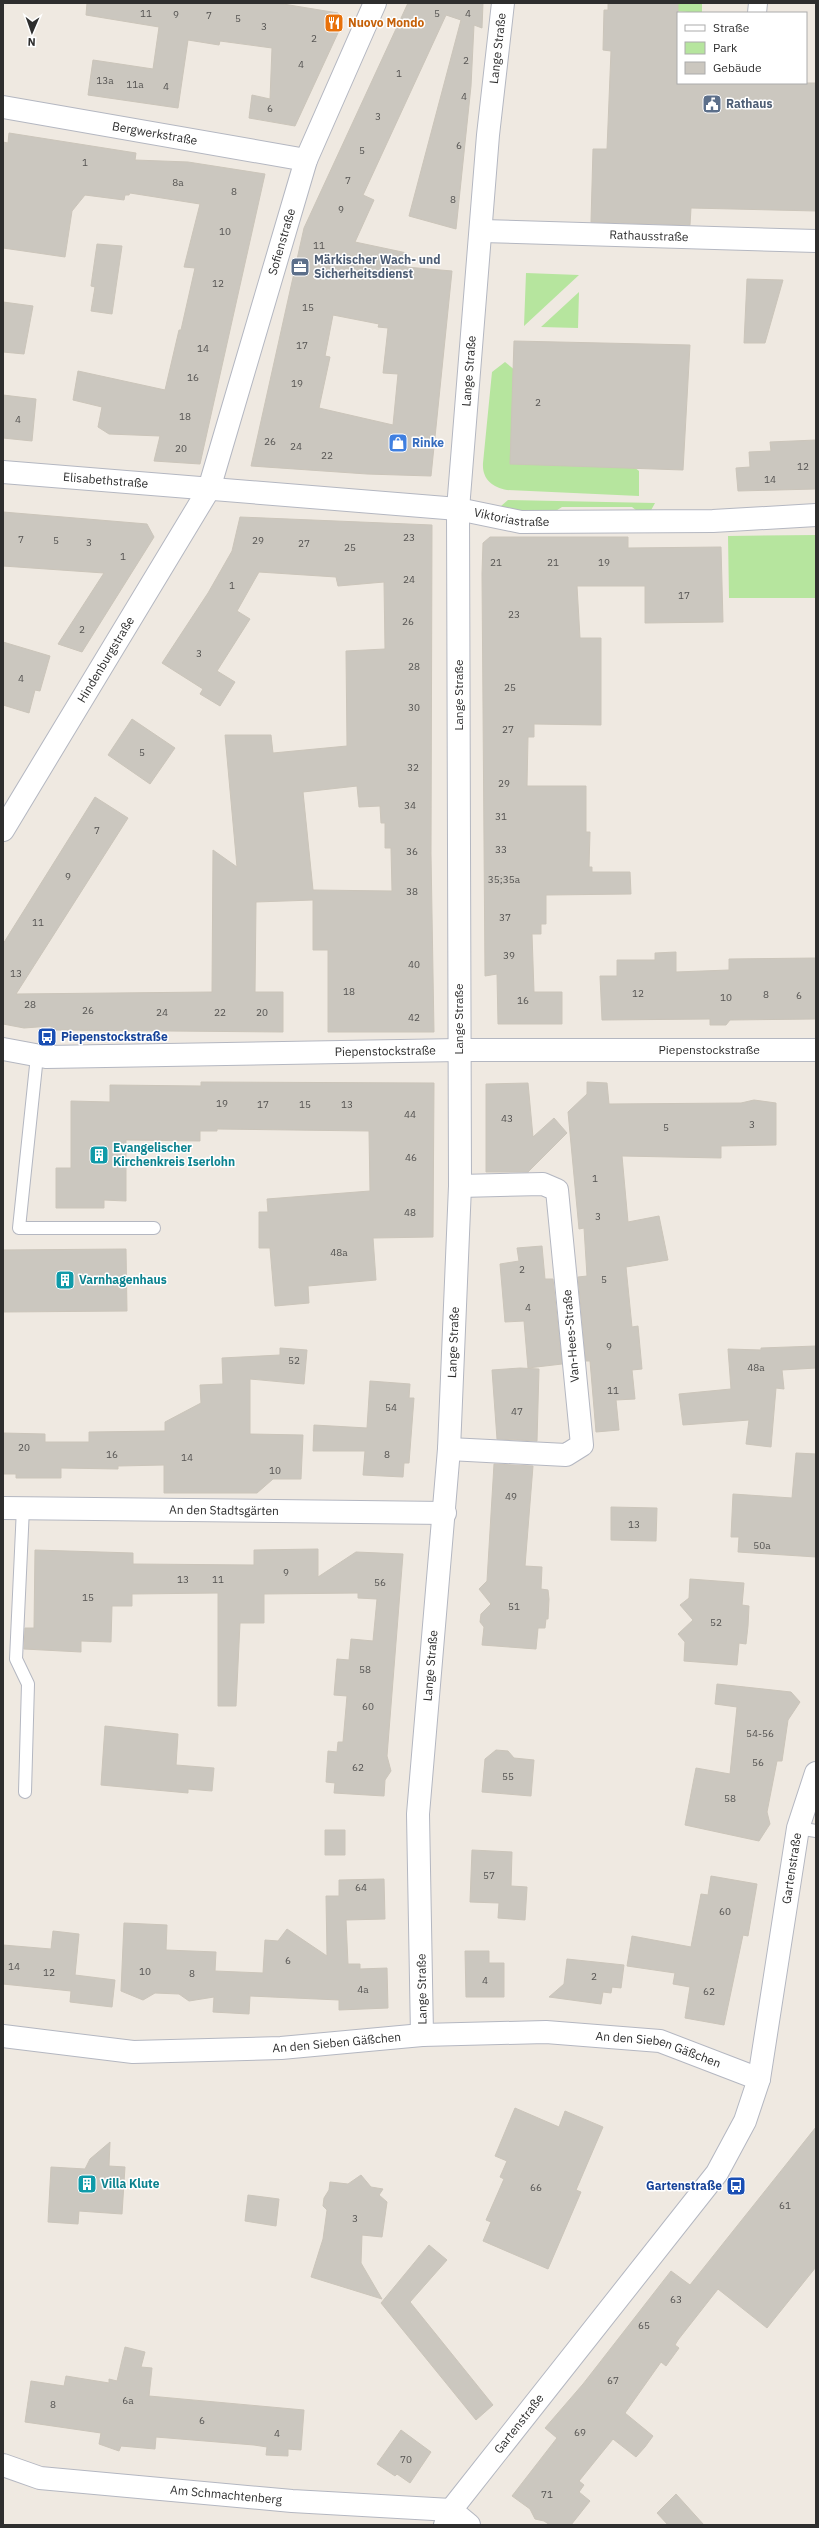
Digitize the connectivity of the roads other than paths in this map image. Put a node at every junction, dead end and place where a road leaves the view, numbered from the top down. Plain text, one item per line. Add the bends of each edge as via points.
1 (375, 3) edge
2 (503, 3) edge
3 (3, 107) edge
4 (306, 160) junction
5 (482, 231) junction
6 (816, 241) edge
7 (3, 472) edge
8 (209, 489) junction
9 (458, 509) junction
10 (816, 515) edge
11 (3, 830) edge
12 (3, 1049) edge
13 (459, 1050) junction
14 (816, 1050) edge
15 (37, 1056) junction
16 (460, 1186) junction
17 (154, 1228) dead end
18 (449, 1449) junction
19 (13, 1508) edge
20 (445, 1513) junction
21 (816, 1773) edge
22 (25, 1792) dead end
23 (807, 1830) edge
24 (3, 2036) edge
25 (422, 2036) junction
26 (759, 2080) junction
27 (3, 2465) edge
28 (448, 2517) edge
29 (469, 2525) edge

1 - 4 street, Sofienstraße
2 - 5 street, Lange Straße via 488,135
3 - 4 street, Bergwerkstraße
4 - 8 street, Sofienstraße
5 - 6 street, Rathausstraße
5 - 9 street, Lange Straße
7 - 8 street, Elisabethstraße
8 - 9 street, Viktoriastraße
8 - 11 street, Hindenburgstraße
9 - 10 street, Viktoriastraße via 521,522 713,521
9 - 13 street, Lange Straße
12 - 15 street, Piepenstockstraße
13 - 14 street, Piepenstockstraße
13 - 15 street, Piepenstockstraße
13 - 16 street, Lange Straße
15 - 17 lane via 19,1228
16 - 18 street, Lange Straße
16 - 18 street, Van-Hees-Straße via 543,1184 557,1190 582,1445 566,1456
18 - 20 street, Lange Straße
19 - 20 street, An den Stadtsgärten
19 - 22 lane via 16,1659 28,1684
20 - 25 street, Lange Straße via 418,1814
21 - 23 street, Gartenstraße
23 - 26 street, Gartenstraße
24 - 25 street, An den Sieben Gäßchen via 133,2052 281,2048
25 - 26 street, An den Sieben Gäßchen via 546,2032 660,2041
26 - 28 street, Gartenstraße via 745,2121 717,2173
27 - 28 street, Am Schmachtenberg via 40,2478
28 - 29 street

